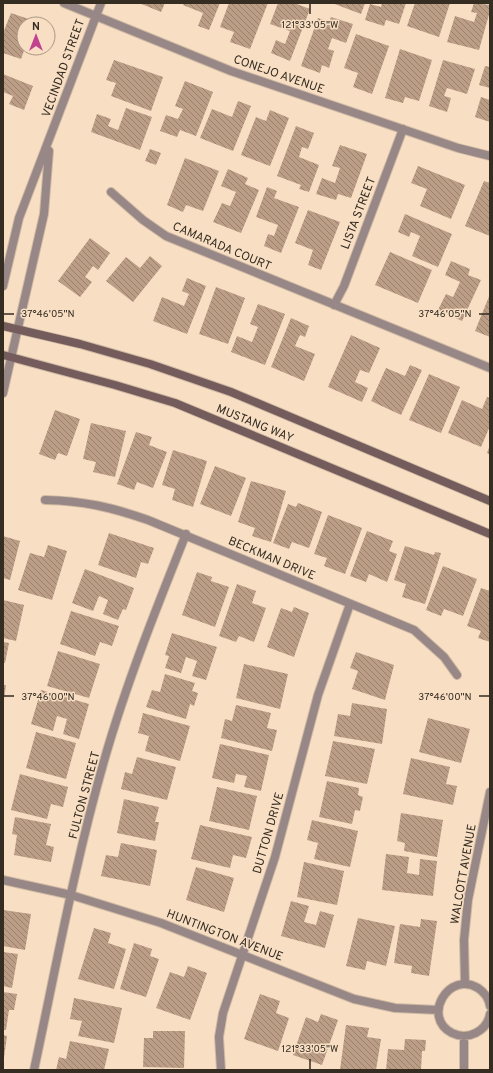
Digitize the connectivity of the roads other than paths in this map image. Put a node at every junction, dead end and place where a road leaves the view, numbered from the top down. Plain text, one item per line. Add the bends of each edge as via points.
1 (64, 3) edge
2 (101, 3) edge
3 (95, 16) junction
4 (403, 129) junction
5 (49, 142) junction
6 (490, 156) edge
7 (112, 192) dead end
8 (3, 286) edge
9 (334, 305) junction
10 (3, 326) edge
11 (17, 329) junction
12 (7, 356) edge
13 (490, 368) edge
14 (3, 393) edge
15 (44, 500) dead end
16 (490, 501) edge
17 (186, 534) junction
18 (490, 534) edge
19 (350, 604) junction
20 (456, 675) dead end
21 (490, 792) edge
22 (3, 880) edge
23 (71, 895) junction
24 (244, 955) junction
25 (465, 984) junction
26 (490, 1006) edge
27 (438, 1010) junction
28 (490, 1014) edge
29 (464, 1036) junction
30 (34, 1070) edge
31 (220, 1070) edge
32 (464, 1070) edge

1 - 3 street, CONEJO AVENUE
2 - 3 street, VECINDAD STREET
3 - 4 street, CONEJO AVENUE via 231,71
3 - 5 street, VECINDAD STREET
4 - 6 street, CONEJO AVENUE
4 - 9 street, LISTA STREET via 344,286
5 - 8 street, VECINDAD STREET via 19,218
5 - 11 street, VECINDAD STREET via 44,214
7 - 9 street, CAMARADA COURT via 143,220 166,236
9 - 13 street, CAMARADA COURT
10 - 11 street, MUSTANG WAY
11 - 12 street, VECINDAD STREET
11 - 16 street, MUSTANG WAY via 150,364 231,392
12 - 14 street, VECINDAD STREET
12 - 18 street, MUSTANG WAY via 175,403
15 - 17 street, BECKMAN DRIVE via 73,500 108,506
17 - 19 street, BECKMAN DRIVE
17 - 23 street, FULTON STREET via 159,601 104,761
19 - 20 street, BECKMAN DRIVE via 414,630 444,657
19 - 24 street, DUTTON DRIVE via 318,695 275,858
21 - 25 street, WALCOTT AVENUE via 468,900 464,940
22 - 23 street, HUNTINGTON AVENUE
23 - 24 street, HUNTINGTON AVENUE via 161,923
23 - 30 street, FULTON STREET
24 - 27 street, HUNTINGTON AVENUE via 361,1001 395,1008
24 - 31 street, DUTTON DRIVE via 224,1013 219,1037
25 - 26 street via 480,989 486,995
25 - 27 street via 450,989 442,998
27 - 29 street via 439,1018 446,1028 456,1035
28 - 29 street via 480,1031
29 - 32 street

